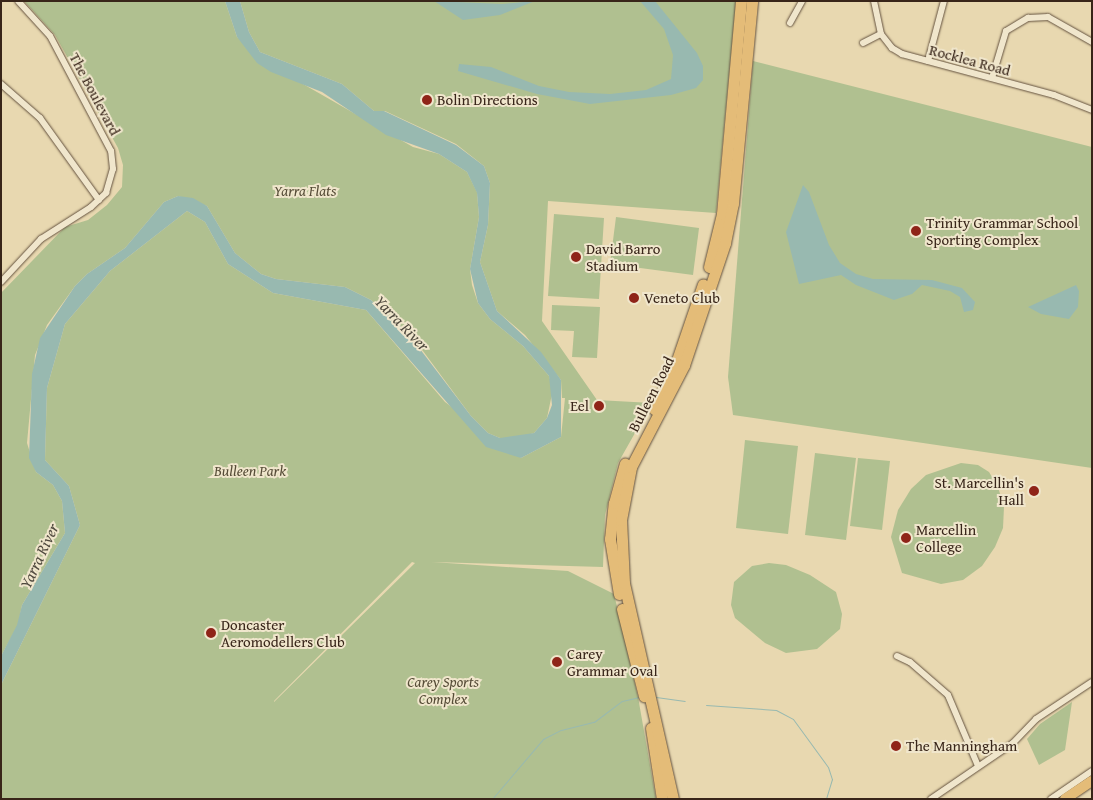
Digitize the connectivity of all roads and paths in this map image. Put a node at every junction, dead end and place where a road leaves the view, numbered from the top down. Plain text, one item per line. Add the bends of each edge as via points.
1 (18, 1) edge
2 (741, 1) edge
3 (752, 1) edge
4 (802, 1) edge
5 (874, 1) edge
6 (944, 1) edge
7 (790, 23) dead end
8 (881, 34) junction
9 (1092, 42) edge
10 (863, 43) dead end
11 (928, 61) junction
12 (992, 78) junction
13 (1, 84) edge
14 (1092, 110) edge
15 (99, 200) junction
16 (1, 282) edge
17 (897, 656) dead end
18 (642, 675) junction
19 (1092, 682) edge
20 (978, 766) junction
21 (1092, 772) edge
22 (1092, 781) edge
23 (1092, 788) edge
24 (662, 799) edge
25 (674, 799) edge
26 (931, 799) edge
27 (1051, 799) edge
28 (1065, 799) edge
29 (1075, 799) edge

1 - 15 street, The Boulevard via 50,36 111,151 111,184
2 - 18 highway, Bulleen Road via 718,236 676,364 635,442 614,503 611,558
3 - 18 highway, Bulleen Road via 733,203 725,243 684,365 638,453 623,502 622,572
4 - 7 street
5 - 8 street
6 - 11 street
8 - 10 street
8 - 11 street, Rocklea Road via 897,51
9 - 12 street via 1048,17 1028,18 1006,31
11 - 12 street, Rocklea Road
12 - 14 street, Rocklea Road via 1059,96
13 - 15 street via 40,118
15 - 16 street, The Boulevard via 41,239
17 - 20 street via 910,662 948,695
18 - 24 highway, Bulleen Road
18 - 25 highway, Bulleen Road
19 - 20 street via 1036,719 1018,740
20 - 26 street
21 - 27 street
22 - 28 main road
23 - 29 main road

